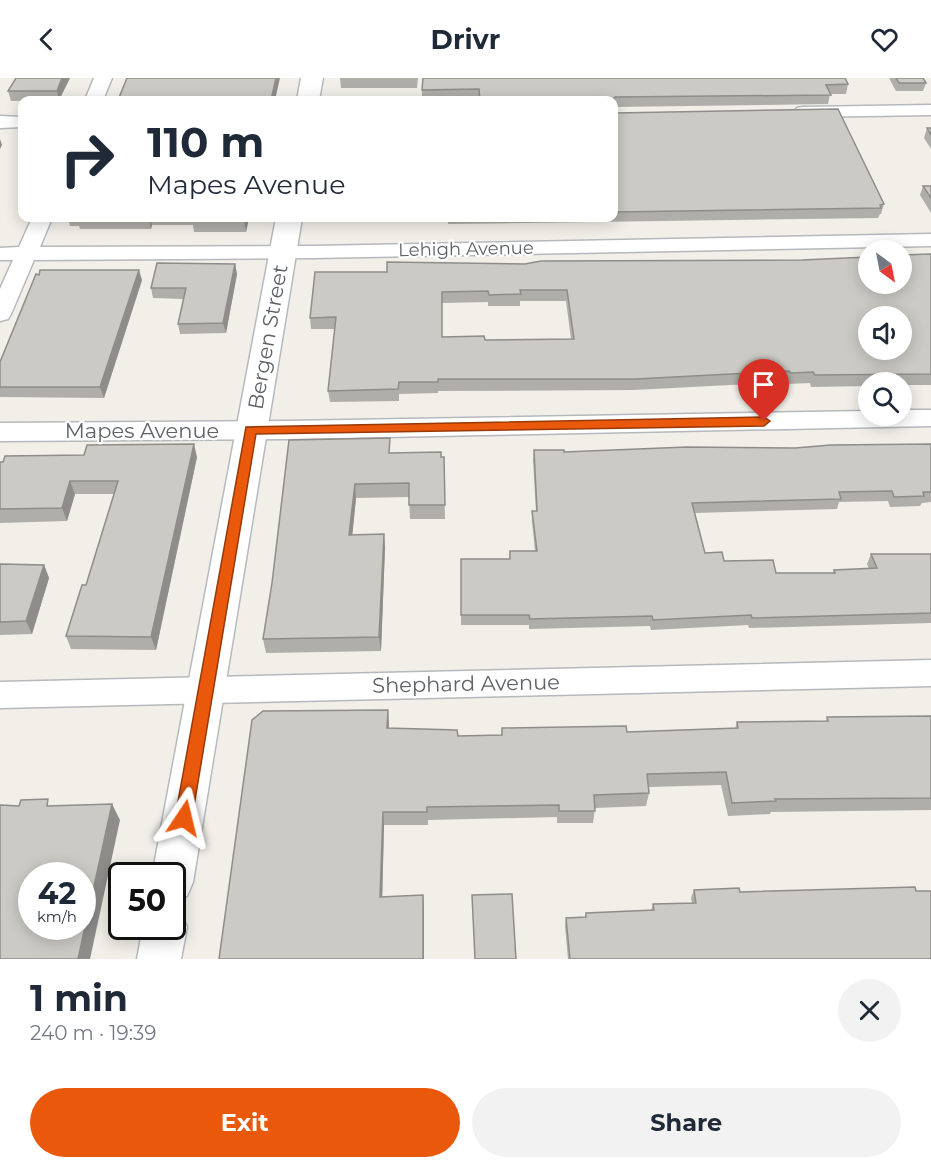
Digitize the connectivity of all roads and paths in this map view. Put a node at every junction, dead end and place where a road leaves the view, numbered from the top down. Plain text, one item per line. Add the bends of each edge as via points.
1 (103, 78) edge
2 (312, 78) edge
3 (96, 96) edge
4 (309, 96) edge
5 (931, 110) edge
6 (790, 112) edge
7 (0, 122) edge
8 (18, 122) edge
9 (40, 222) edge
10 (288, 222) edge
11 (931, 240) edge
12 (283, 253) junction
13 (0, 254) edge
14 (26, 254) junction
15 (0, 314) edge
16 (931, 418) edge
17 (250, 430) junction
18 (0, 432) edge
19 (931, 674) edge
20 (206, 690) junction
21 (0, 695) edge
22 (176, 862) edge
23 (163, 940) edge
24 (159, 959) edge

1 - 3 street
2 - 4 main road
5 - 6 street
7 - 8 street
9 - 14 street
10 - 12 main road, Bergen Street
11 - 12 street, Lehigh Avenue
12 - 14 street, Lehigh Avenue
12 - 17 main road, Bergen Street
13 - 14 street, Lehigh Avenue
14 - 15 street
16 - 17 street, Mapes Avenue
17 - 18 street, Mapes Avenue
17 - 20 main road, Bergen Street
19 - 20 street, Shephard Avenue
20 - 21 street, Shephard Avenue
20 - 22 main road, Bergen Street
23 - 24 main road

